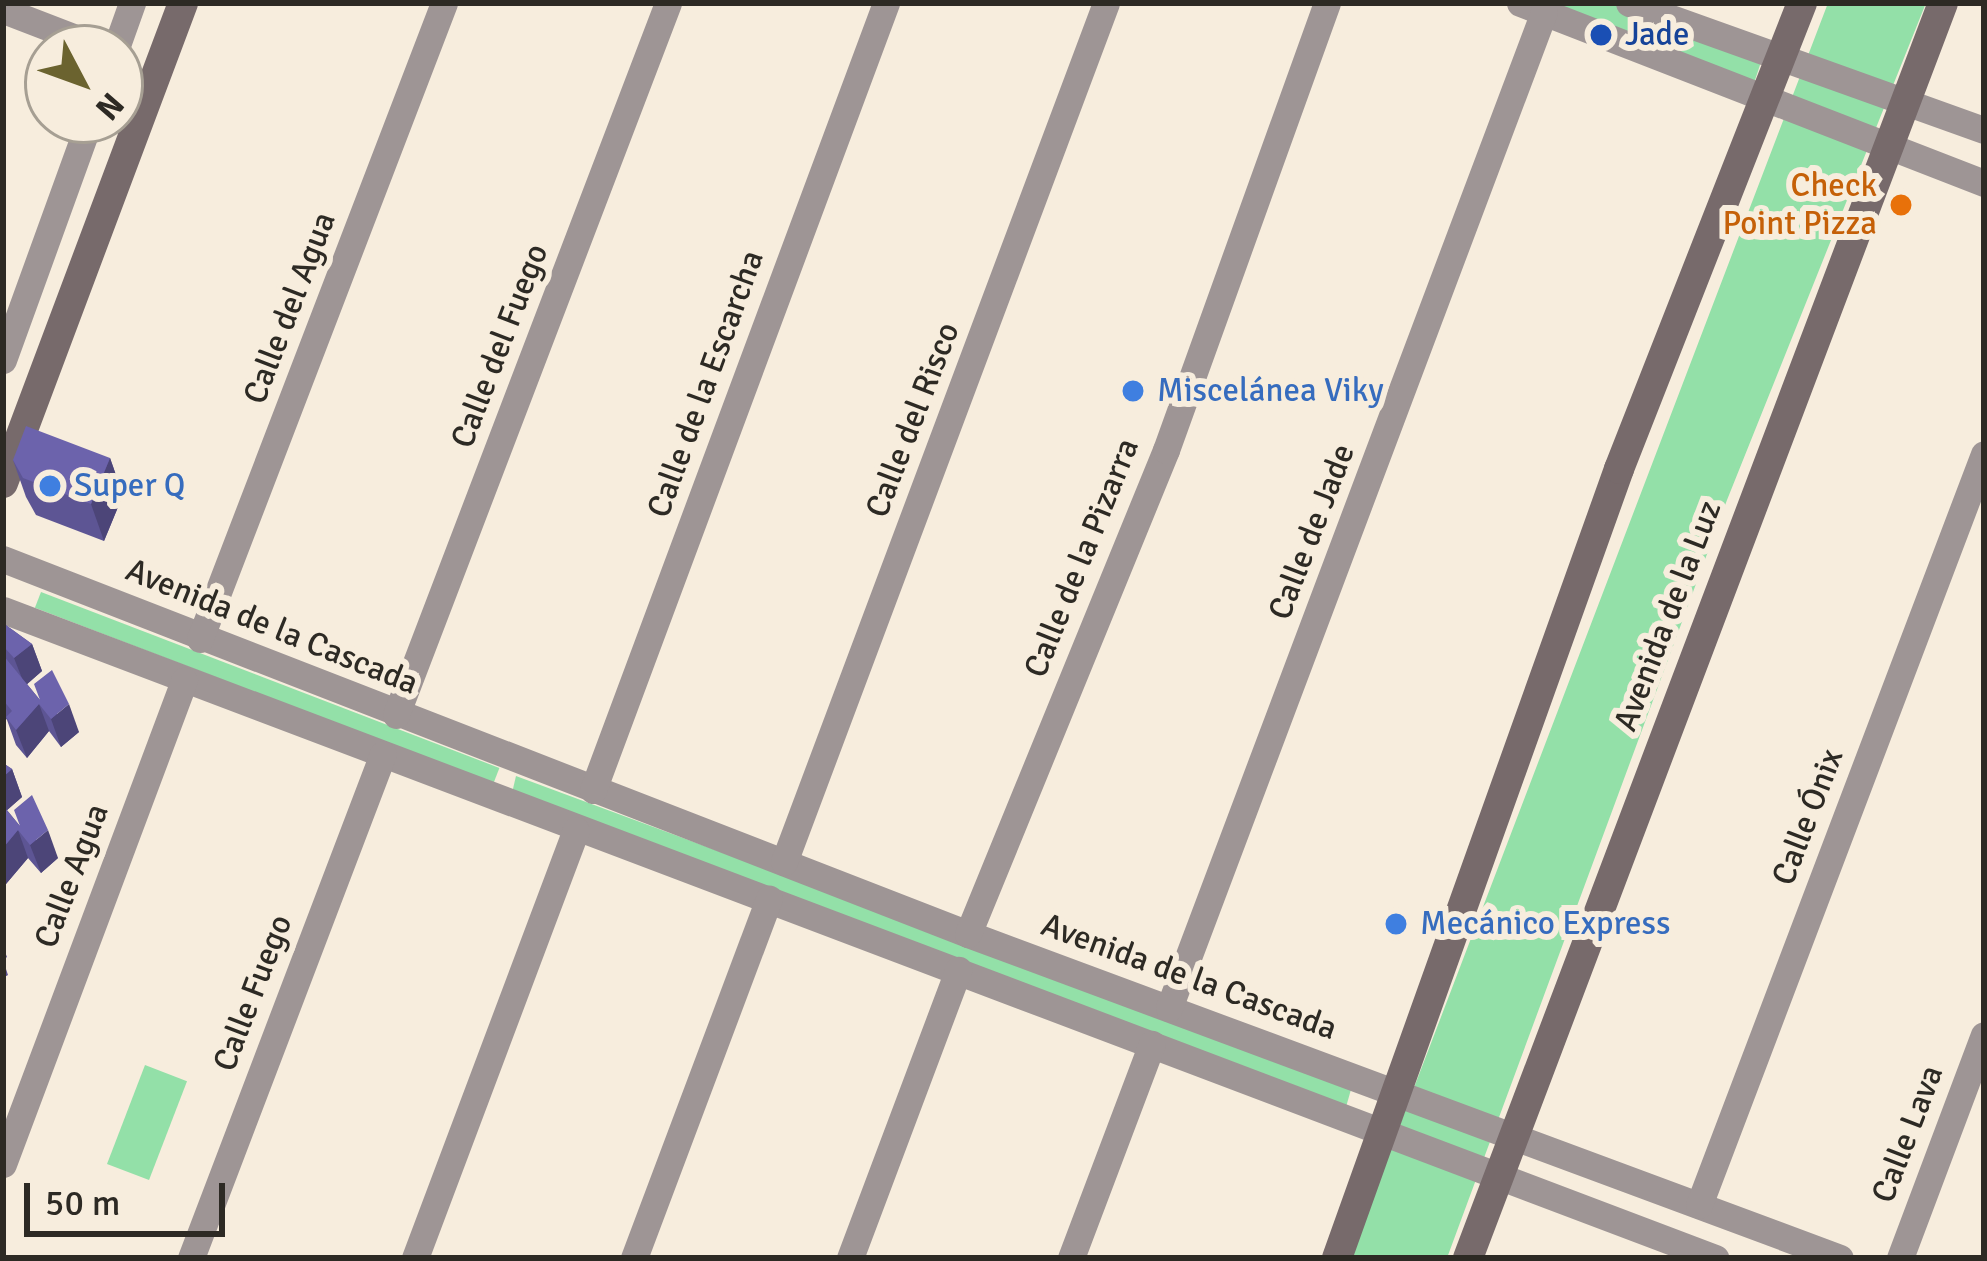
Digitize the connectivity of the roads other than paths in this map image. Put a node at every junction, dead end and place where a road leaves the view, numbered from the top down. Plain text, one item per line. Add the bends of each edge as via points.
1 (183, 3) edge
2 (444, 3) edge
3 (668, 3) edge
4 (886, 3) edge
5 (1106, 3) edge
6 (1327, 3) edge
7 (1628, 3) edge
8 (1802, 3) edge
9 (1943, 3) edge
10 (1532, 8) edge
11 (3, 10) edge
12 (39, 24) edge
13 (1781, 59) junction
14 (1765, 101) junction
15 (1906, 101) junction
16 (1984, 130) edge
17 (81, 144) edge
18 (1889, 147) junction
19 (1984, 183) edge
20 (3, 360) edge
21 (1984, 454) edge
22 (3, 483) edge
23 (3, 559) edge
24 (3, 610) edge
25 (200, 639) junction
26 (184, 681) junction
27 (396, 715) junction
28 (383, 754) junction
29 (515, 761) junction
30 (592, 790) junction
31 (502, 798) junction
32 (576, 830) junction
33 (784, 862) junction
34 (769, 899) junction
35 (968, 934) junction
36 (958, 970) junction
37 (1168, 1008) junction
38 (1984, 1034) edge
39 (1152, 1045) junction
40 (1397, 1092) junction
41 (1383, 1129) junction
42 (1504, 1133) junction
43 (3, 1164) edge
44 (1485, 1173) junction
45 (1699, 1205) junction
46 (1682, 1252) edge
47 (191, 1258) edge
48 (415, 1258) edge
49 (634, 1258) edge
50 (850, 1258) edge
51 (1071, 1258) edge
52 (1336, 1258) edge
53 (1468, 1258) edge
54 (1715, 1258) edge
55 (1840, 1258) edge
56 (1900, 1258) edge

1 - 22 main road
2 - 25 street, Calle del Agua
3 - 27 street, Calle del Fuego
4 - 30 street, Calle de la Escarcha
5 - 33 street, Calle del Risco
6 - 35 street, Calle de la Pizarra via 1166,449
7 - 13 street
8 - 13 main road
9 - 15 main road, Avenida de la Luz
10 - 14 street
10 - 37 street, Calle de Jade
11 - 12 street
13 - 14 main road
13 - 15 street
14 - 18 street
14 - 40 main road via 1619,469
15 - 16 street
15 - 18 main road, Avenida de la Luz
17 - 20 street
18 - 19 street
18 - 42 main road, Avenida de la Luz
21 - 45 street, Calle Ónix
23 - 25 street, Avenida de la Cascada
24 - 26 street
25 - 27 street, Avenida de la Cascada
26 - 28 street
26 - 43 street, Calle Agua
27 - 29 street, Avenida de la Cascada
28 - 31 street
28 - 47 street, Calle Fuego
29 - 30 street, Avenida de la Cascada
29 - 31 street
30 - 33 street, Avenida de la Cascada
31 - 32 street
32 - 34 street
32 - 48 street
33 - 35 street, Avenida de la Cascada
34 - 36 street
34 - 49 street
35 - 37 street, Avenida de la Cascada
36 - 39 street
36 - 50 street
37 - 40 street, Avenida de la Cascada
38 - 56 street, Calle Lava
39 - 41 street
39 - 51 street
40 - 41 main road
40 - 42 street, Avenida de la Cascada
41 - 44 street
41 - 52 main road
42 - 44 main road, Avenida de la Luz
42 - 45 street, Avenida de la Cascada
44 - 46 street
44 - 53 main road, Avenida de la Luz
45 - 55 street, Avenida de la Cascada
46 - 54 street

